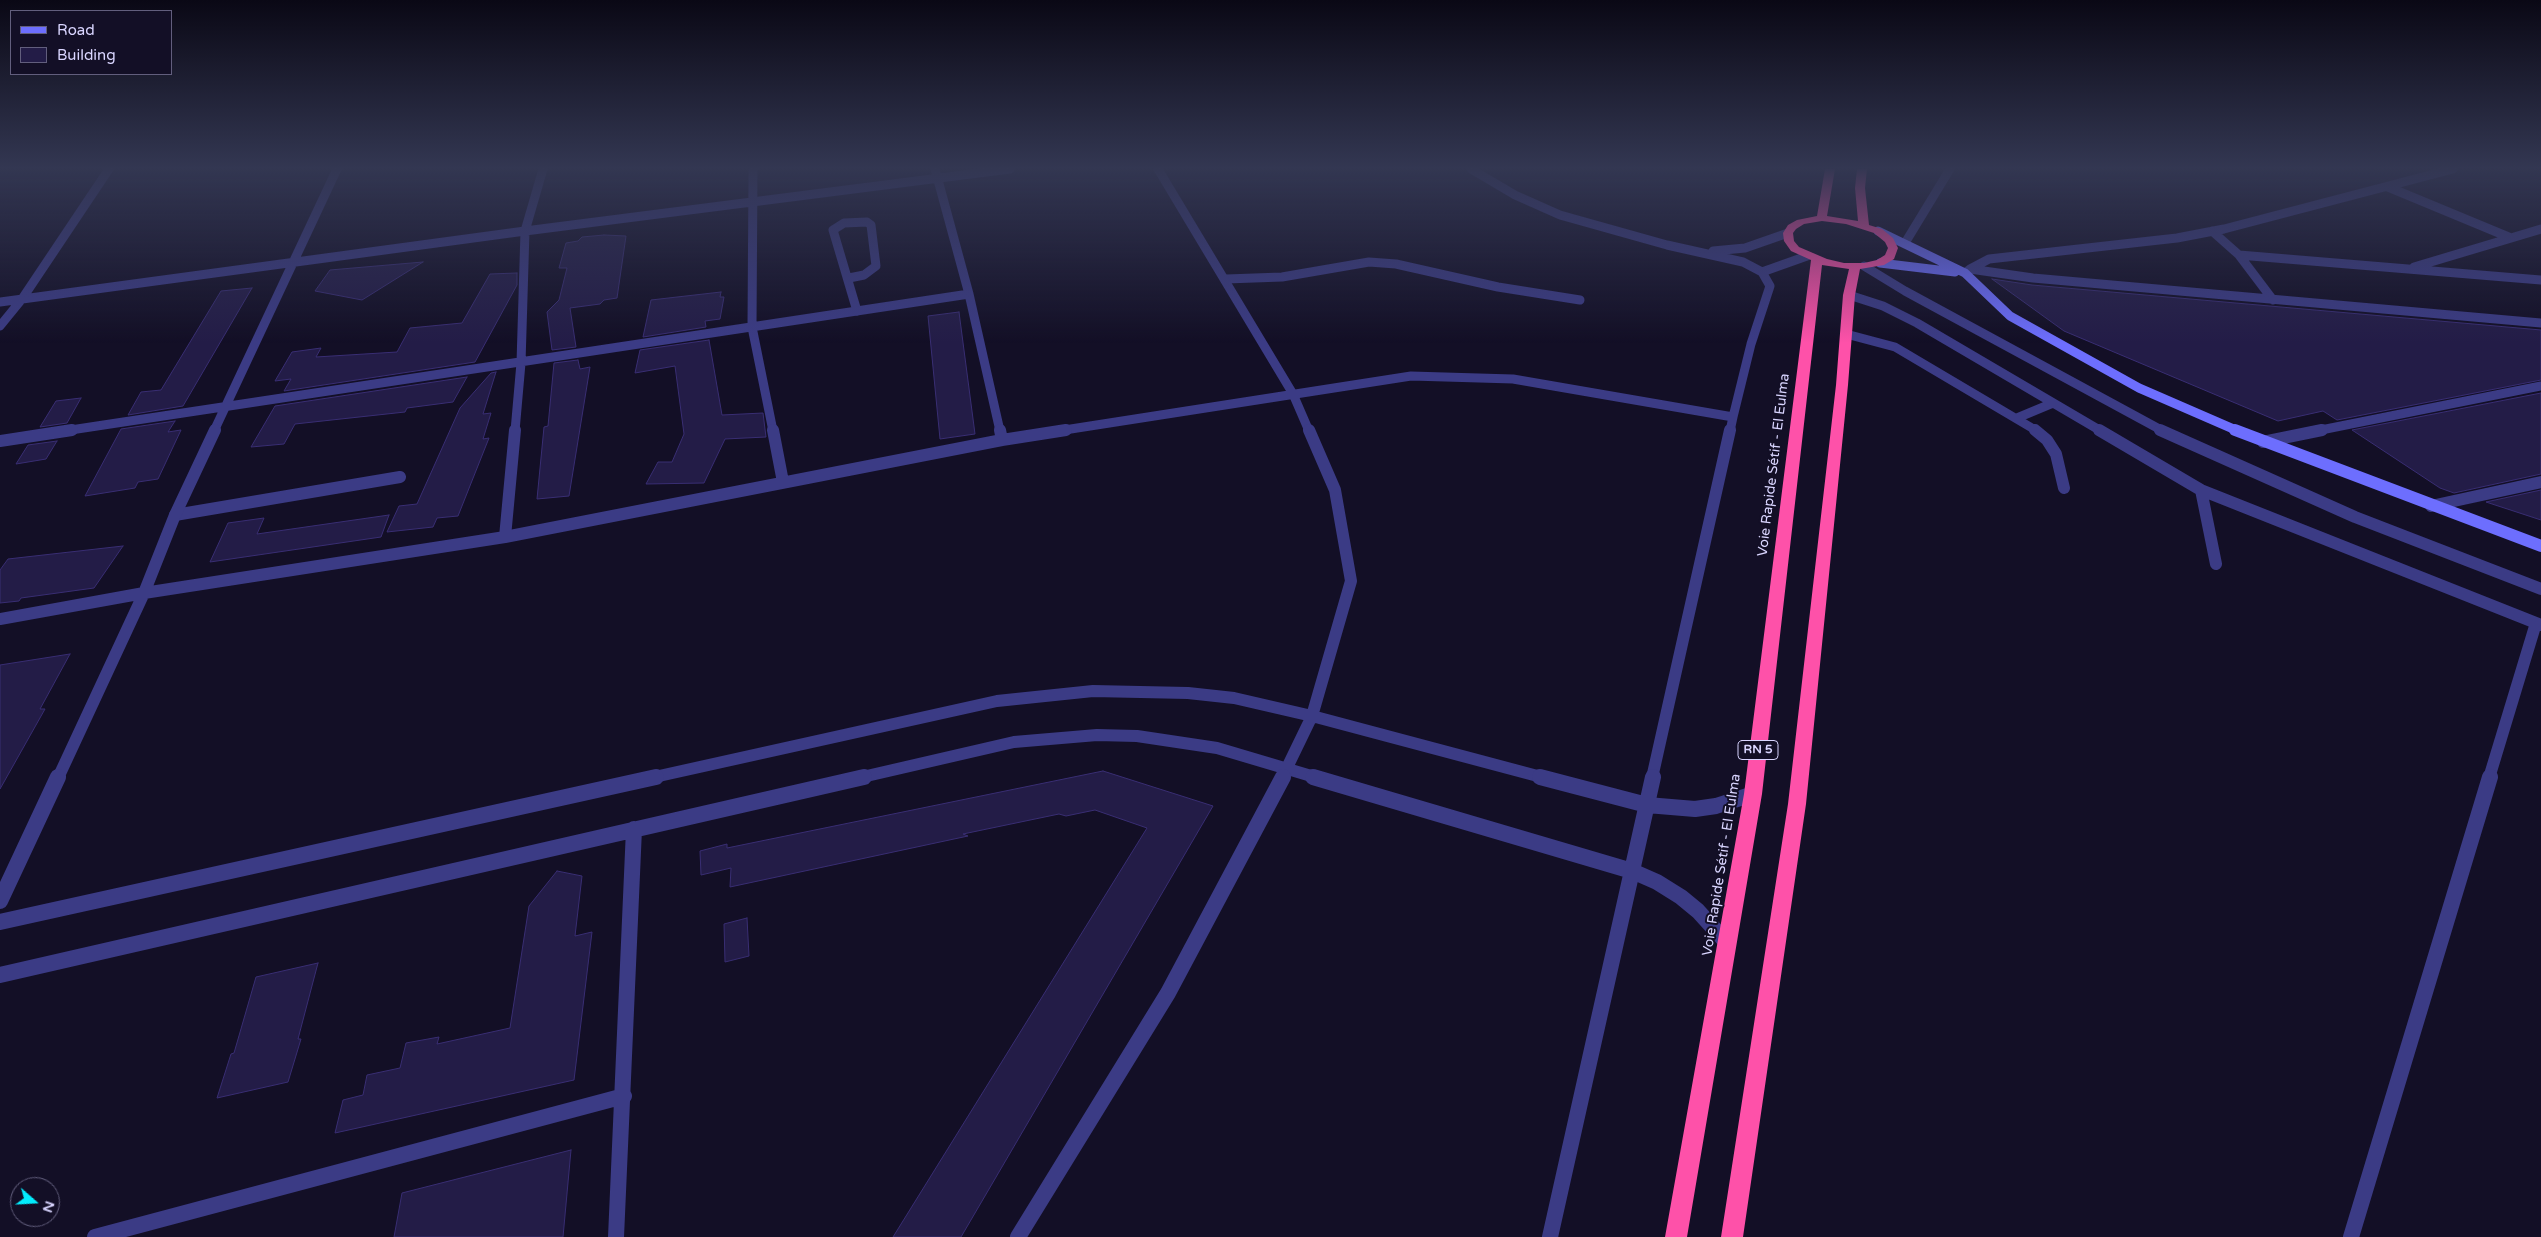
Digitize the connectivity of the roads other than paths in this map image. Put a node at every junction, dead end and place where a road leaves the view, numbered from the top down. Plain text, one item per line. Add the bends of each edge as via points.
1 (70, 227) edge
2 (310, 227) edge
3 (526, 227) edge
4 (554, 227) edge
5 (753, 227) edge
6 (838, 227) edge
7 (871, 227) edge
8 (951, 227) edge
9 (1193, 227) edge
10 (1602, 227) edge
11 (1792, 227) edge
12 (1868, 227) edge
13 (1915, 227) edge
14 (2229, 227) edge
15 (2484, 227) edge
16 (2541, 229) edge
17 (525, 230) junction
18 (1878, 231) junction
19 (2212, 231) junction
20 (1788, 233) junction
21 (2511, 238) junction
22 (1905, 243) junction
23 (1667, 245) junction
24 (2239, 255) junction
25 (1812, 257) junction
26 (293, 263) junction
27 (1880, 263) junction
28 (1860, 266) junction
29 (2406, 269) junction
30 (1968, 271) junction
31 (1762, 272) junction
32 (849, 278) junction
33 (1226, 279) junction
34 (2541, 280) edge
35 (969, 294) junction
36 (1849, 296) junction
37 (22, 299) junction
38 (1580, 300) dead end
39 (2273, 300) junction
40 (0, 302) edge
41 (857, 311) junction
42 (2541, 323) edge
43 (0, 326) edge
44 (752, 327) junction
45 (1846, 334) junction
46 (521, 363) junction
47 (2541, 386) edge
48 (1293, 394) junction
49 (2053, 403) junction
50 (226, 407) junction
51 (1733, 418) junction
52 (2016, 418) junction
53 (1002, 440) junction
54 (0, 441) edge
55 (2264, 442) junction
56 (400, 478) dead end
57 (783, 482) junction
58 (2541, 482) edge
59 (2064, 488) dead end
60 (2201, 490) junction
61 (2431, 506) junction
62 (175, 515) junction
63 (505, 537) junction
64 (2541, 546) edge
65 (2216, 564) dead end
66 (2541, 588) edge
67 (144, 594) junction
68 (0, 619) edge
69 (2539, 624) edge
70 (1312, 716) junction
71 (1287, 768) junction
72 (1752, 794) junction
73 (1647, 805) junction
74 (634, 828) junction
75 (1632, 871) junction
76 (0, 901) edge
77 (0, 922) edge
78 (1727, 942) junction
79 (0, 975) edge
80 (624, 1096) junction
81 (95, 1237) edge
82 (616, 1237) edge
83 (1018, 1237) edge
84 (1550, 1237) edge
85 (1676, 1237) edge
86 (1732, 1237) edge
87 (2351, 1237) edge

1 - 37 street
2 - 26 street
3 - 17 street
4 - 17 street
5 - 44 street
6 - 32 street via 833,230
7 - 32 street via 876,266 864,275
8 - 35 street
9 - 33 street
10 - 23 street
11 - 20 highway
12 - 18 highway
13 - 22 street
14 - 19 street
15 - 21 street
16 - 21 street
17 - 26 street
17 - 46 street
18 - 22 street
18 - 27 highway via 1893,248 1890,257
19 - 24 street
19 - 30 street via 2178,238 2017,254 1989,259
20 - 23 street via 1745,248 1714,251
20 - 25 highway via 1789,241
21 - 29 street
22 - 30 street
23 - 31 street via 1743,262
24 - 29 street
24 - 39 street
25 - 28 highway
25 - 31 street
25 - 72 highway, Voie Rapide Sétif - El Eulma / RN 5
26 - 37 street
26 - 50 street
27 - 28 highway
27 - 30 street
28 - 36 highway
28 - 66 street via 2175,438 2356,517
29 - 34 street
30 - 39 street
30 - 55 street via 2010,316 2139,388
31 - 51 street via 1770,286 1751,344
32 - 41 street
33 - 38 street via 1282,277 1368,262 1396,264 1498,287
33 - 48 street
35 - 41 street
35 - 53 street
36 - 45 highway
36 - 49 street via 1883,306 1917,323
37 - 40 street
37 - 43 street
39 - 42 street
41 - 44 street
44 - 46 street
44 - 57 street
45 - 52 street via 1895,347
45 - 86 highway via 1797,804
46 - 50 street
46 - 63 street
47 - 55 street
48 - 51 street via 1411,376 1513,379
48 - 53 street
48 - 70 street via 1335,490 1351,581
49 - 52 street
49 - 60 street
50 - 54 street
50 - 62 street
51 - 73 street
52 - 59 street via 2047,440 2056,454
53 - 57 street
55 - 61 street
56 - 62 street
57 - 63 street
58 - 61 street
60 - 65 street
60 - 69 street
61 - 64 street
62 - 67 street
63 - 67 street
67 - 68 street
67 - 76 street
69 - 87 street
70 - 71 street
70 - 73 street
70 - 77 street via 1234,698 1140,690 1054,694 997,701
71 - 74 street via 1217,748 1177,741 1137,736 1056,737 1014,742
71 - 75 street
71 - 83 street via 1168,993
72 - 73 street via 1695,809
72 - 78 highway, Voie Rapide Sétif - El Eulma / RN 5
73 - 75 street
74 - 79 street
74 - 80 street
75 - 78 street via 1681,897 1698,910
75 - 84 street
78 - 85 highway, Voie Rapide Sétif - El Eulma / RN 5
80 - 81 street
80 - 82 street

